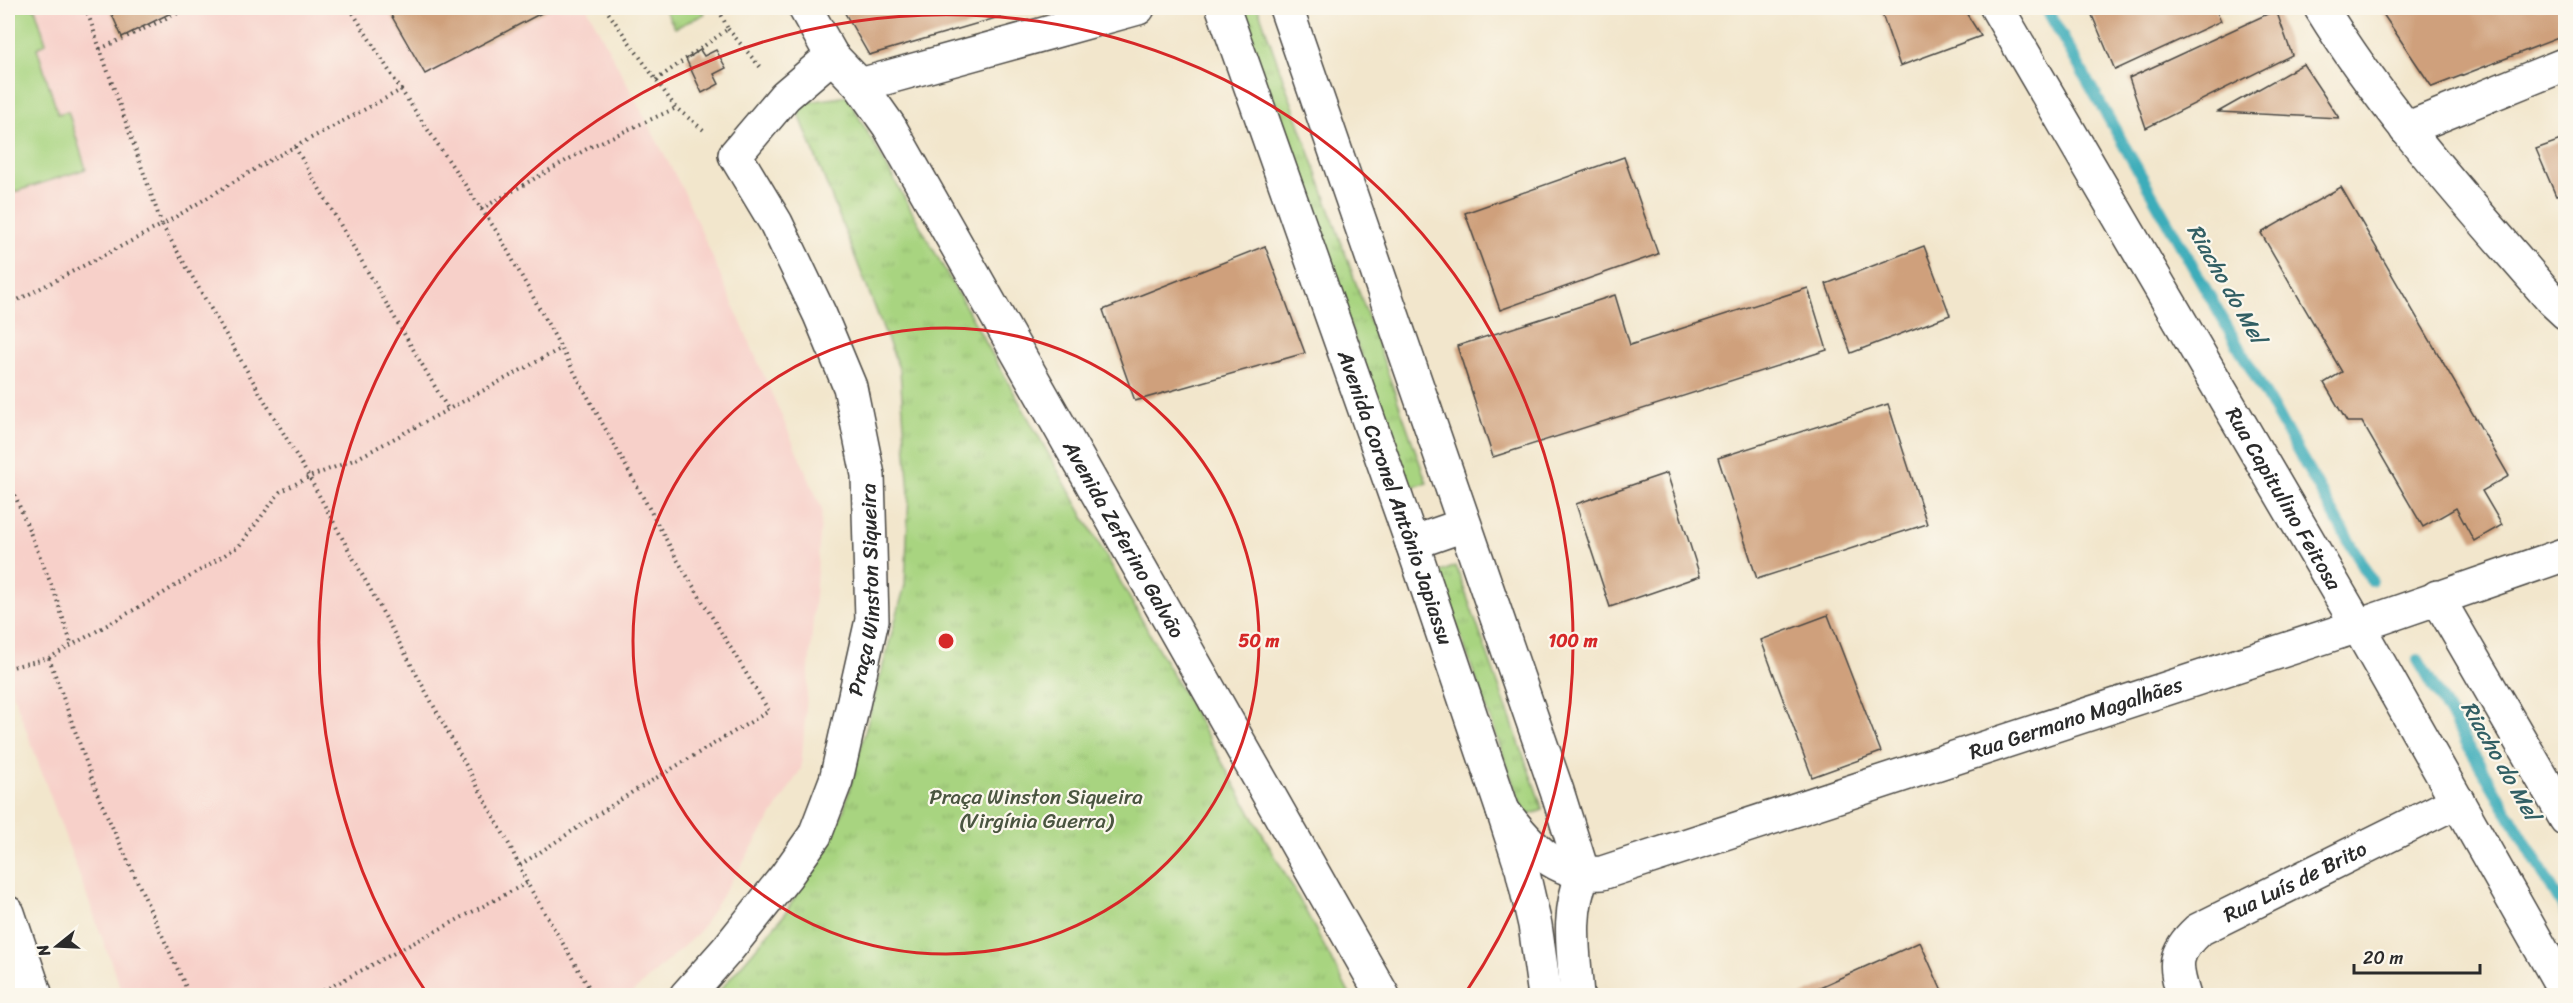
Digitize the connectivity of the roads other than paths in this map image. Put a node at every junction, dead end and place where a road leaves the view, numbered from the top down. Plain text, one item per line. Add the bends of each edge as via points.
1 (805, 8) edge
2 (1138, 8) edge
3 (1223, 8) edge
4 (1286, 8) edge
5 (1997, 8) edge
6 (2321, 8) edge
7 (832, 56) junction
8 (2565, 64) edge
9 (860, 85) junction
10 (2406, 129) junction
11 (2565, 313) edge
12 (1464, 525) junction
13 (1412, 543) junction
14 (2565, 554) edge
15 (2437, 597) junction
16 (2358, 626) junction
17 (2458, 801) junction
18 (1503, 811) junction
19 (2565, 819) edge
20 (1583, 874) junction
21 (8, 913) edge
22 (2565, 993) edge
23 (36, 996) edge
24 (686, 996) edge
25 (1383, 996) edge
26 (1545, 996) edge
27 (1577, 996) edge
28 (2184, 996) edge

1 - 7 street
2 - 9 street
3 - 13 street, Avenida Coronel Antônio Japiassu
4 - 12 street
5 - 16 street, Rua Capitulino Feitosa
6 - 10 street
7 - 9 street, Avenida Zeferino Galvão
7 - 24 street, Praça Winston Siqueira via 784,96 735,155 776,223 850,387 868,475 872,620 836,780 814,835 727,950
8 - 10 street
9 - 25 street, Avenida Zeferino Galvão via 895,136
10 - 11 street
12 - 13 street
12 - 20 street
13 - 18 street, Avenida Coronel Antônio Japiassu
14 - 15 street, Rua Germano Magalhães
15 - 16 street, Rua Germano Magalhães
15 - 19 street
16 - 17 street, Rua Capitulino Feitosa
16 - 20 street, Rua Germano Magalhães via 1621,869
17 - 22 street, Rua Capitulino Feitosa
17 - 28 street, Rua Luís de Brito via 2198,930 2178,953 2177,973
18 - 20 street via 1531,847
18 - 26 street, Avenida Coronel Antônio Japiassu via 1535,925
20 - 27 street via 1575,895 1572,922
21 - 23 street

